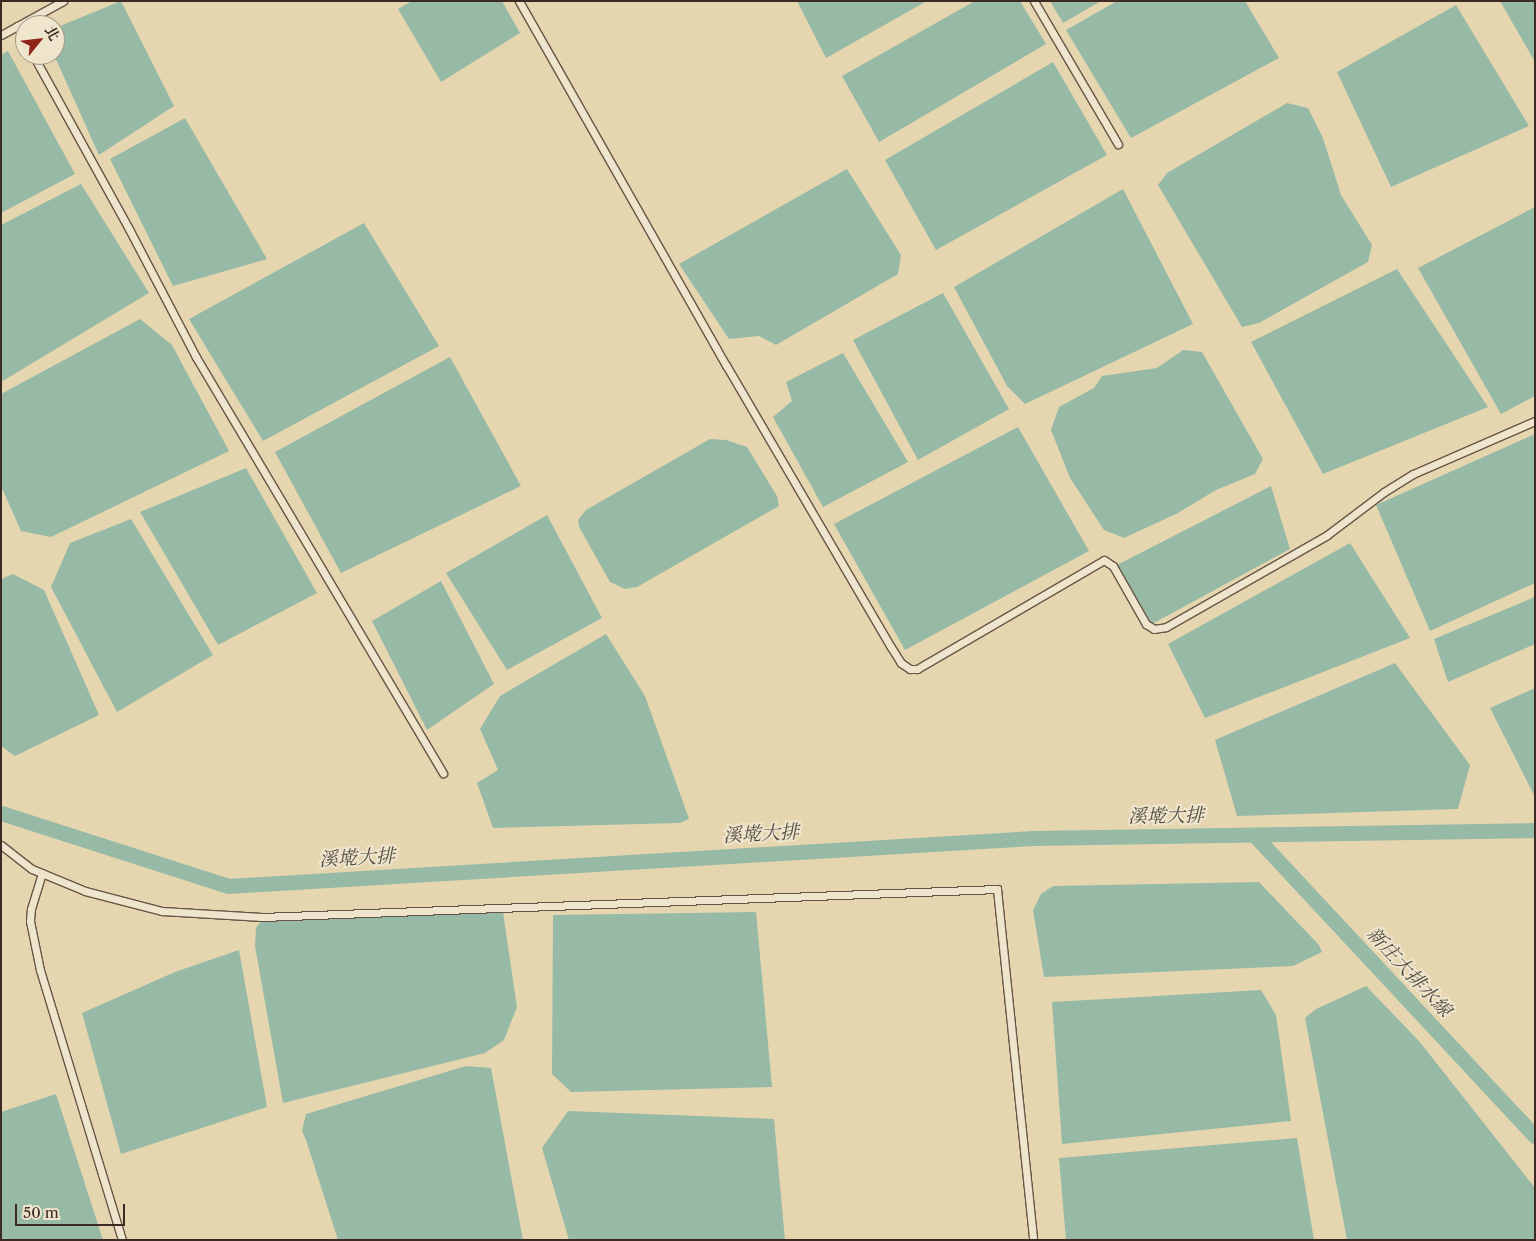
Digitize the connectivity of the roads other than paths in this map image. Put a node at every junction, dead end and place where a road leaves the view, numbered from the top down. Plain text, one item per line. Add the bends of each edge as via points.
1 (63, 1) edge
2 (519, 1) edge
3 (1034, 1) edge
4 (37, 15) edge
5 (15, 27) edge
6 (1, 35) edge
7 (39, 65) edge
8 (1118, 144) dead end
9 (1535, 420) edge
10 (443, 773) dead end
11 (1, 844) edge
12 (42, 873) junction
13 (122, 1240) edge
14 (1032, 1240) edge

1 - 4 lane
2 - 9 lane via 900,663 910,669 917,669 1104,560 1113,566 1146,624 1154,629 1166,627 1327,535 1413,474
3 - 8 lane
5 - 6 lane
7 - 10 lane via 196,357
11 - 12 lane
12 - 13 lane via 30,921 40,970
12 - 14 lane via 85,891 162,911 262,917 997,889

